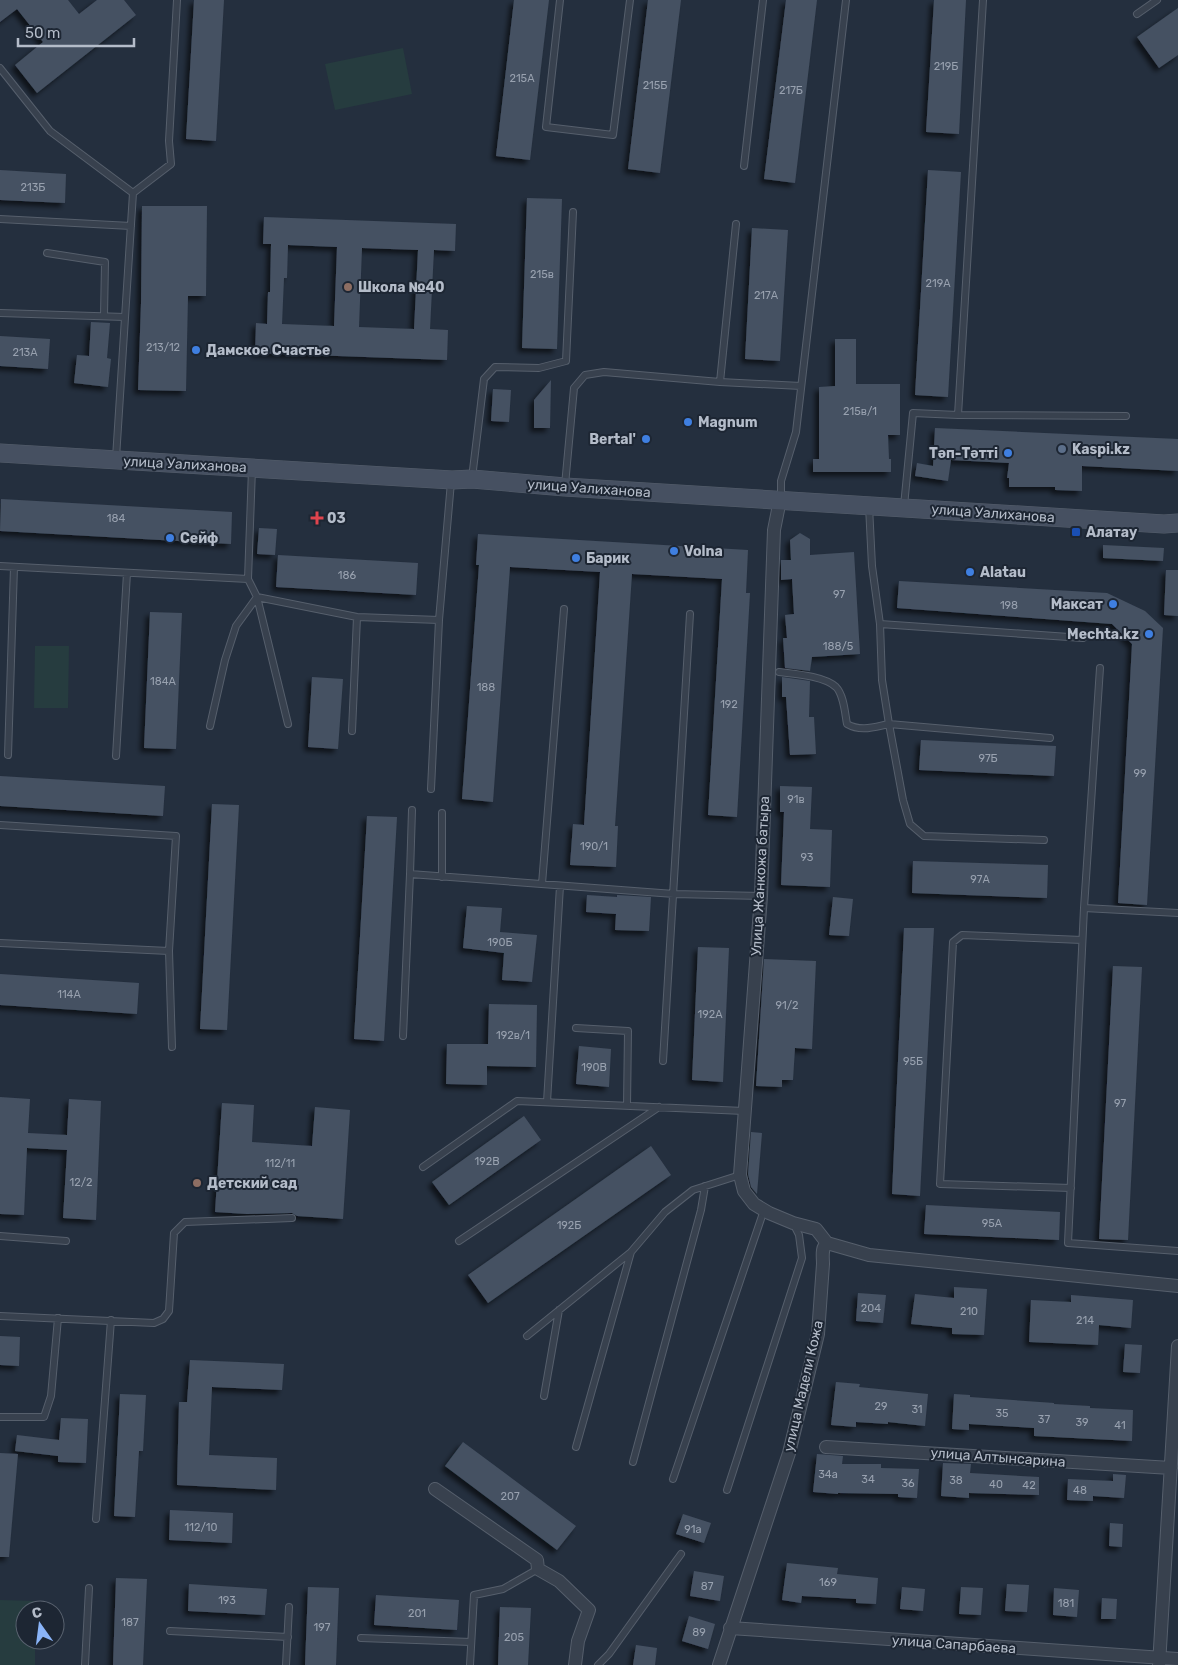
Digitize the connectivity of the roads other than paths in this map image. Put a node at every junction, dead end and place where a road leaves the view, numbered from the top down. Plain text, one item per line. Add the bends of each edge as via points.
1 (177, 0) edge
2 (560, 0) edge
3 (630, 0) edge
4 (763, 0) edge
5 (846, 0) edge
6 (984, 0) edge
7 (1157, 0) edge
8 (1137, 14) dead end
9 (0, 68) edge
10 (744, 166) dead end
11 (133, 193) junction
12 (573, 212) dead end
13 (0, 219) edge
14 (736, 224) dead end
15 (131, 226) junction
16 (47, 253) dead end
17 (0, 313) edge
18 (104, 316) junction
19 (125, 317) junction
20 (720, 382) junction
21 (801, 386) junction
22 (958, 415) junction
23 (1126, 416) dead end
24 (0, 453) edge
25 (116, 460) junction
26 (252, 468) junction
27 (472, 479) junction
28 (452, 480) junction
29 (565, 487) junction
30 (780, 500) junction
31 (869, 505) junction
32 (904, 507) junction
33 (1178, 522) edge
34 (0, 566) edge
35 (14, 567) junction
36 (127, 573) junction
37 (248, 579) junction
38 (257, 597) junction
39 (564, 609) dead end
40 (690, 614) dead end
41 (357, 616) junction
42 (439, 620) junction
43 (880, 624) junction
44 (1083, 638) dead end
45 (1100, 668) dead end
46 (780, 672) dead end
47 (288, 724) dead end
48 (889, 724) junction
49 (210, 726) dead end
50 (352, 731) dead end
51 (1050, 738) dead end
52 (8, 755) dead end
53 (116, 756) dead end
54 (431, 790) dead end
55 (412, 810) dead end
56 (442, 813) dead end
57 (0, 825) edge
58 (1044, 840) dead end
59 (410, 874) junction
60 (442, 877) junction
61 (542, 884) junction
62 (560, 886) junction
63 (674, 894) junction
64 (761, 896) junction
65 (1084, 908) junction
66 (1178, 912) edge
67 (1082, 940) junction
68 (0, 943) edge
69 (169, 951) junction
70 (576, 1028) dead end
71 (403, 1036) dead end
72 (172, 1047) dead end
73 (663, 1062) dead end
74 (547, 1102) junction
75 (627, 1106) junction
76 (659, 1107) junction
77 (744, 1110) junction
78 (423, 1167) dead end
79 (740, 1176) junction
80 (705, 1186) junction
81 (1071, 1188) junction
82 (764, 1210) junction
83 (292, 1218) dead end
84 (793, 1223) junction
85 (0, 1236) edge
86 (66, 1241) dead end
87 (459, 1241) dead end
88 (828, 1243) junction
89 (1178, 1251) edge
90 (631, 1252) junction
91 (1178, 1286) edge
92 (559, 1310) junction
93 (0, 1316) edge
94 (58, 1318) junction
95 (111, 1320) junction
96 (527, 1336) dead end
97 (1178, 1346) edge
98 (544, 1396) dead end
99 (0, 1416) edge
100 (826, 1447) dead end
101 (576, 1448) dead end
102 (633, 1462) dead end
103 (1171, 1468) junction
104 (673, 1479) dead end
105 (435, 1489) dead end
106 (727, 1490) dead end
107 (96, 1519) dead end
108 (681, 1554) dead end
109 (538, 1569) junction
110 (89, 1588) dead end
111 (289, 1607) dead end
112 (730, 1628) junction
113 (170, 1631) dead end
114 (288, 1637) junction
115 (361, 1638) dead end
116 (471, 1642) junction
117 (1178, 1659) edge
118 (1159, 1662) edge
119 (85, 1665) edge
120 (286, 1665) edge
121 (470, 1665) edge
122 (575, 1665) edge
123 (598, 1665) edge
124 (719, 1665) edge

1 - 11 lane via 169,141 171,164
2 - 3 lane via 546,127 613,136
4 - 10 lane
5 - 21 lane
6 - 22 lane
7 - 8 lane
9 - 11 lane via 50,131
11 - 15 lane
12 - 27 lane via 566,361 539,368 495,368 484,379
13 - 15 lane
14 - 20 lane
15 - 19 lane
16 - 18 lane via 105,262
17 - 18 lane
18 - 19 lane
19 - 25 lane
20 - 21 lane
20 - 29 lane via 604,372 585,375 574,388
21 - 30 lane via 796,432 781,481
22 - 23 lane
22 - 32 lane via 913,413
24 - 25 main road, улица Уалиханова
25 - 26 main road, улица Уалиханова
26 - 28 main road, улица Уалиханова
26 - 37 lane
27 - 28 main road, улица Уалиханова
27 - 29 main road, улица Уалиханова
28 - 42 lane
29 - 30 main road, улица Уалиханова
30 - 31 main road, улица Уалиханова
30 - 64 street, Улица Жанкожа батыра via 774,530
31 - 32 main road, улица Уалиханова
31 - 43 lane via 872,566
32 - 33 main road, улица Уалиханова via 1164,524
34 - 35 lane
35 - 36 lane
35 - 52 lane
36 - 37 lane
36 - 53 lane
37 - 38 lane
38 - 41 lane
38 - 47 lane
38 - 49 lane via 236,626
39 - 61 lane
40 - 63 lane
41 - 42 lane
41 - 50 lane
42 - 54 lane
43 - 44 lane
43 - 48 lane via 882,680
45 - 65 lane
46 - 48 lane via 818,678 836,687 847,724 854,728
48 - 51 lane
48 - 58 lane via 910,824 924,836
55 - 59 lane
56 - 60 lane
57 - 69 lane via 176,836
59 - 60 lane
59 - 71 lane
60 - 61 lane
61 - 62 lane
62 - 63 lane
62 - 74 lane
63 - 64 lane
63 - 73 lane
64 - 77 street, Улица Жанкожа батыра
65 - 66 lane
65 - 67 lane
67 - 81 lane
67 - 81 lane via 962,935 953,942 940,1184
68 - 69 lane
69 - 72 lane
70 - 75 lane via 628,1031
74 - 75 lane
74 - 78 lane via 517,1101
75 - 76 lane
76 - 77 lane
76 - 87 lane
77 - 79 street, Улица Жанкожа батыра
79 - 80 lane
79 - 82 street, Улица Жанкожа батыра via 744,1191 754,1204
80 - 90 lane via 693,1190 665,1212
80 - 102 lane
81 - 89 lane via 1068,1243
82 - 84 street, Улица Жанкожа батыра
82 - 104 lane
83 - 95 lane via 185,1222 174,1232 169,1311 166,1315 154,1323
84 - 88 street, Улица Жанкожа батыра via 816,1229
84 - 106 lane via 799,1235 802,1258
85 - 86 lane
88 - 91 street via 869,1255
88 - 112 street, улица Мадели Кожа via 822,1253 818,1334 791,1444
90 - 92 lane
90 - 101 lane
92 - 96 lane
92 - 98 lane
93 - 94 lane
94 - 95 lane
94 - 99 lane via 51,1396 44,1417
95 - 107 lane
97 - 103 street
100 - 103 street, улица Алтынсарина
103 - 118 street
105 - 109 street via 536,1560
108 - 123 lane
109 - 116 lane via 502,1589 474,1595
109 - 122 street via 559,1581 589,1610 578,1642
110 - 119 lane
111 - 114 lane
112 - 118 street, улица Сапарбаева
112 - 124 street, улица Мадели Кожа
113 - 114 lane
114 - 120 lane
115 - 116 lane
116 - 121 lane
117 - 118 street, улица Сапарбаева

